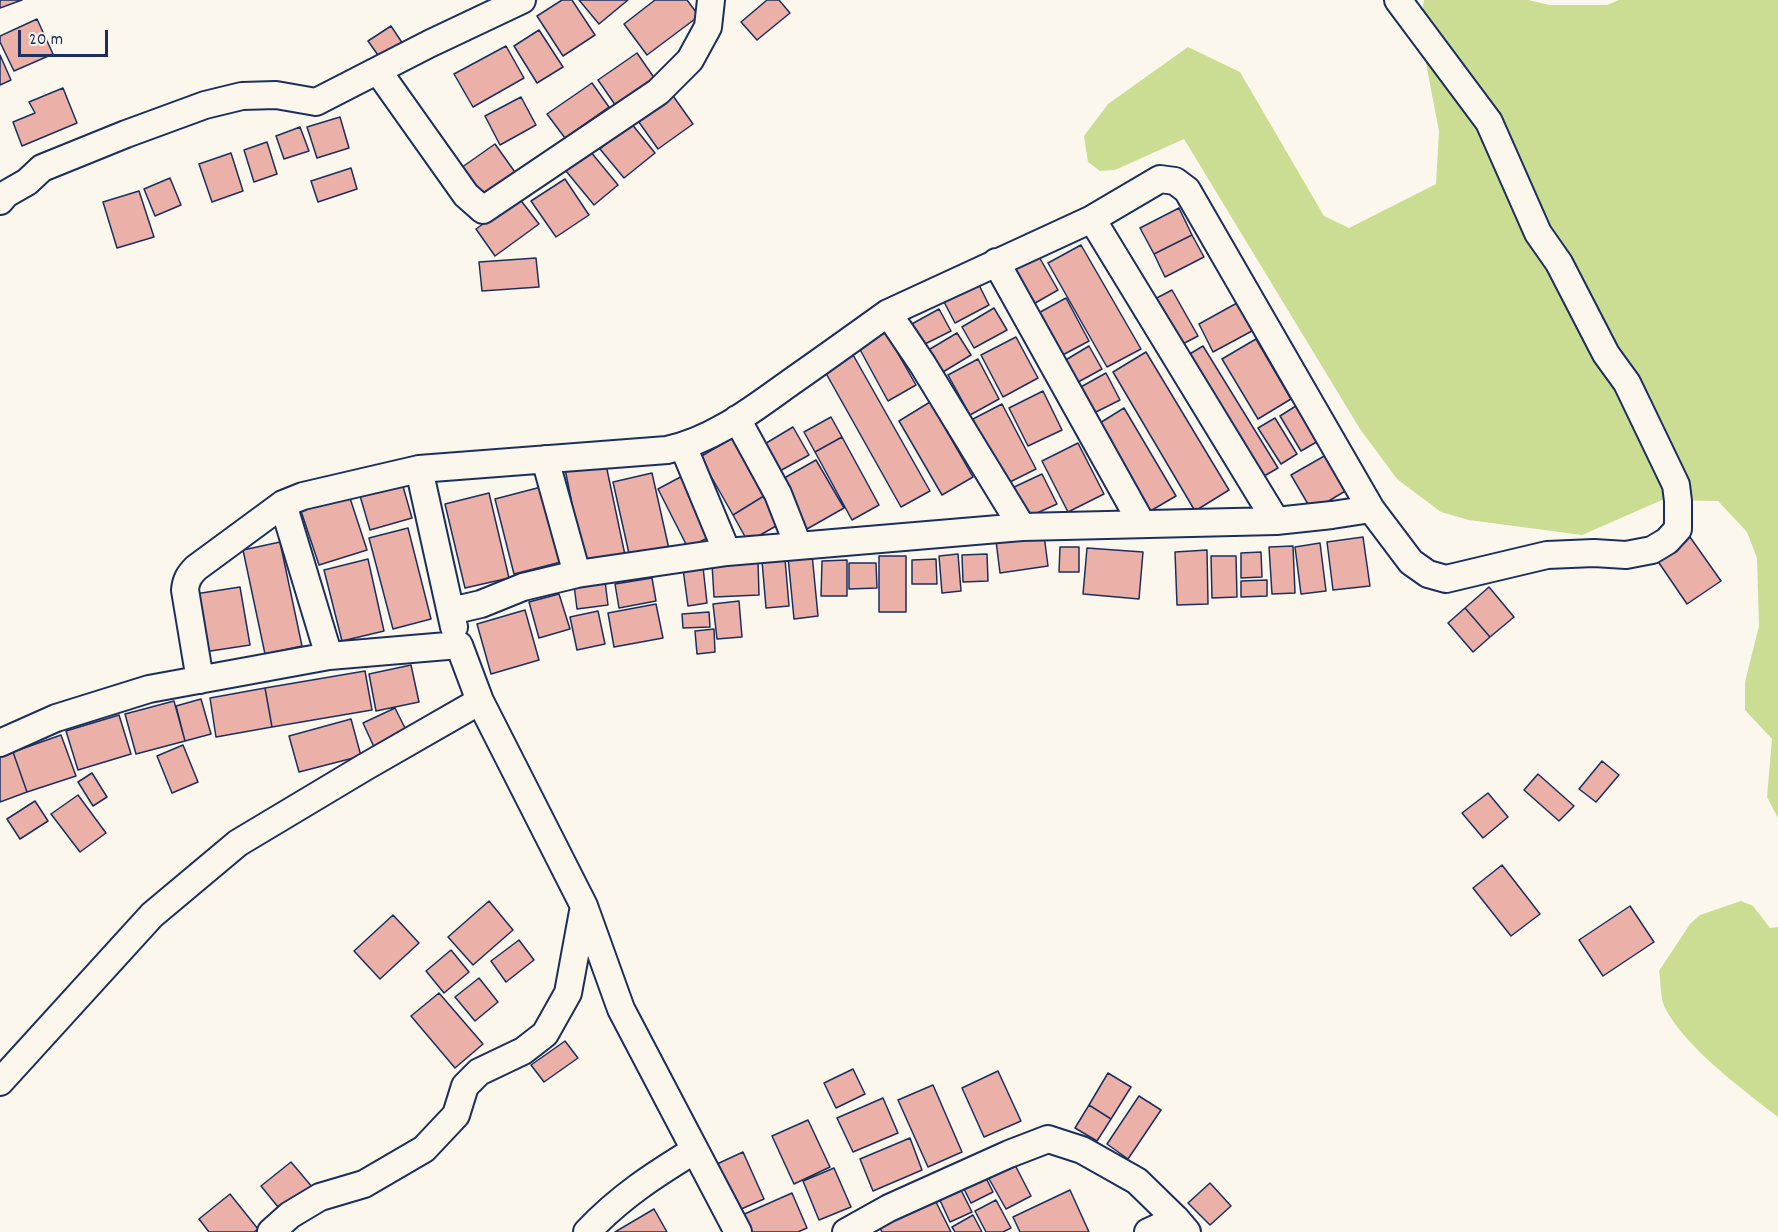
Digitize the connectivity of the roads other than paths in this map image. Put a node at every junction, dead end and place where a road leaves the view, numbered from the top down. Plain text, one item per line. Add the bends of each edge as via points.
1 (522, 0) edge
2 (711, 0) edge
3 (1398, 0) edge
4 (378, 71) junction
5 (0, 201) edge
6 (1092, 219) junction
7 (996, 262) junction
8 (888, 313) junction
9 (737, 419) junction
10 (683, 446) junction
11 (545, 459) junction
12 (419, 469) junction
13 (283, 504) junction
14 (1371, 509) junction
15 (1276, 521) junction
16 (1142, 524) junction
17 (1022, 527) junction
18 (798, 545) junction
19 (727, 552) junction
20 (577, 574) junction
21 (451, 611) junction
22 (459, 645) junction
23 (329, 656) junction
24 (200, 680) junction
25 (480, 701) junction
26 (0, 743) edge
27 (584, 906) junction
28 (0, 1082) edge
29 (695, 1150) junction
30 (1181, 1225) edge
31 (271, 1232) edge
32 (587, 1232) edge
33 (738, 1232) edge
34 (846, 1232) edge
35 (1148, 1232) edge

1 - 4 street
2 - 4 street via 708,27 690,60 658,92 483,210 466,195
3 - 14 street via 1489,122 1538,233 1559,263 1606,354 1627,383 1676,485 1678,528 1667,541 1643,552 1547,555 1446,579 1428,574 1411,562
4 - 5 street via 316,102 276,95 242,96 205,105 42,168
6 - 7 street
6 - 14 street via 1160,179 1175,181 1187,190
6 - 15 street
7 - 8 street
7 - 16 street
8 - 9 street
8 - 17 street
9 - 10 street
9 - 18 street via 778,494
10 - 11 street
10 - 19 street
11 - 12 street
11 - 20 street
12 - 13 street
12 - 21 street
13 - 23 street
13 - 24 street via 196,568 186,582
14 - 15 street
15 - 16 street
16 - 17 street
17 - 18 street
18 - 19 street
19 - 20 street
20 - 21 street
21 - 22 street
22 - 23 street
22 - 25 street
23 - 24 street
24 - 26 street via 149,689 56,718
25 - 27 street
25 - 28 street via 238,843 152,915
27 - 29 street via 621,1009
27 - 31 street via 568,993 545,1034 523,1051 479,1072 465,1086 456,1115 424,1149 364,1184 320,1197
29 - 32 street via 647,1179 605,1212
29 - 33 street
30 - 34 street via 1137,1182 1082,1150 1048,1139 889,1208
30 - 35 street

